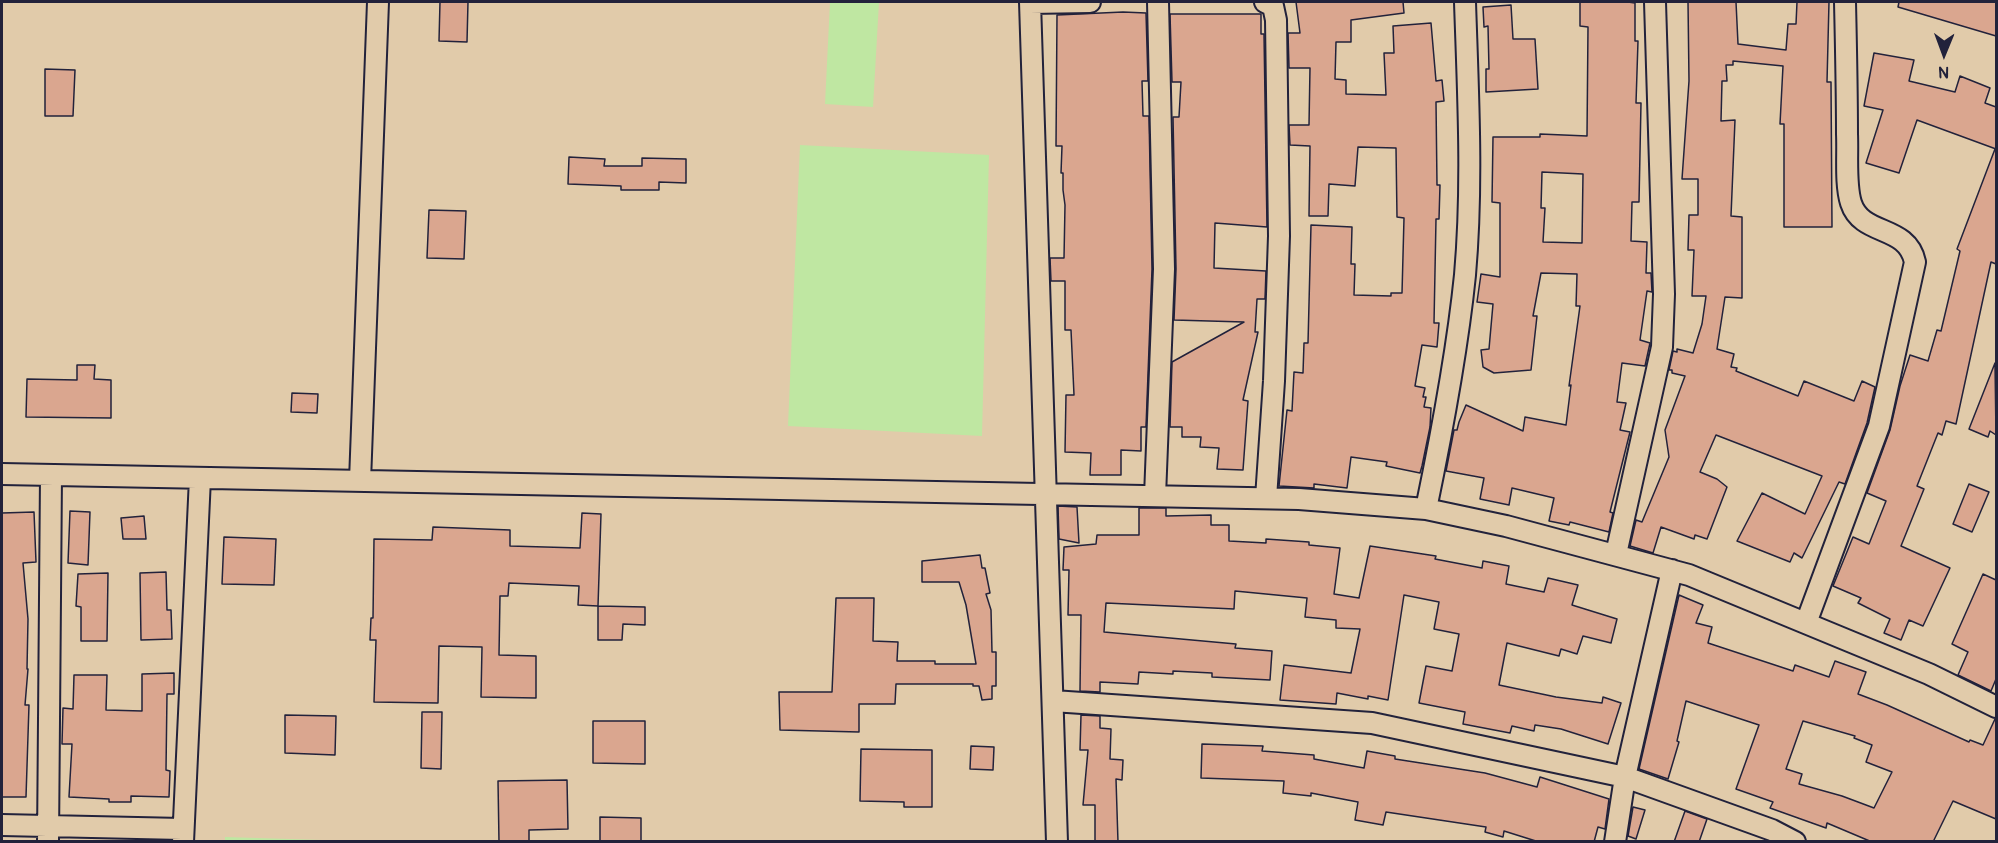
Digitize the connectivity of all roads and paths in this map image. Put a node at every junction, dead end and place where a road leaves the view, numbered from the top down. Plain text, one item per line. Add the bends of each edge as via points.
1 (378, 2) edge
2 (1030, 2) edge
3 (1090, 2) edge
4 (1158, 2) edge
5 (1265, 2) edge
6 (1465, 2) edge
7 (1654, 2) edge
8 (1845, 2) edge
9 (2, 474) edge
10 (51, 475) junction
11 (200, 478) junction
12 (360, 481) junction
13 (1046, 493) junction
14 (1155, 496) junction
15 (1266, 498) junction
16 (1426, 509) junction
17 (1616, 554) junction
18 (1672, 570) junction
19 (1806, 623) junction
20 (1053, 701) junction
21 (1996, 706) edge
22 (1625, 777) junction
23 (2, 825) edge
24 (49, 834) edge
25 (182, 835) edge
26 (1057, 842) edge
27 (1615, 842) edge
28 (1795, 842) edge

1 - 12 street
2 - 3 street
2 - 13 street
4 - 14 street via 1164,269
5 - 15 street via 1273,6 1276,20 1279,236
6 - 16 street via 1470,152 1465,274 1452,382
7 - 17 street via 1664,294 1662,347
8 - 19 street via 1851,204 1862,219 1905,240 1915,262 1879,426
9 - 10 street
10 - 11 street
10 - 24 street
11 - 12 street
11 - 25 street
12 - 13 street
13 - 14 street
13 - 20 street
14 - 15 street
15 - 16 street
16 - 17 street
17 - 18 street
18 - 19 street
18 - 22 street
19 - 21 street
20 - 22 street via 1372,723
20 - 26 street
22 - 27 street
22 - 28 street
23 - 24 street
24 - 25 street

